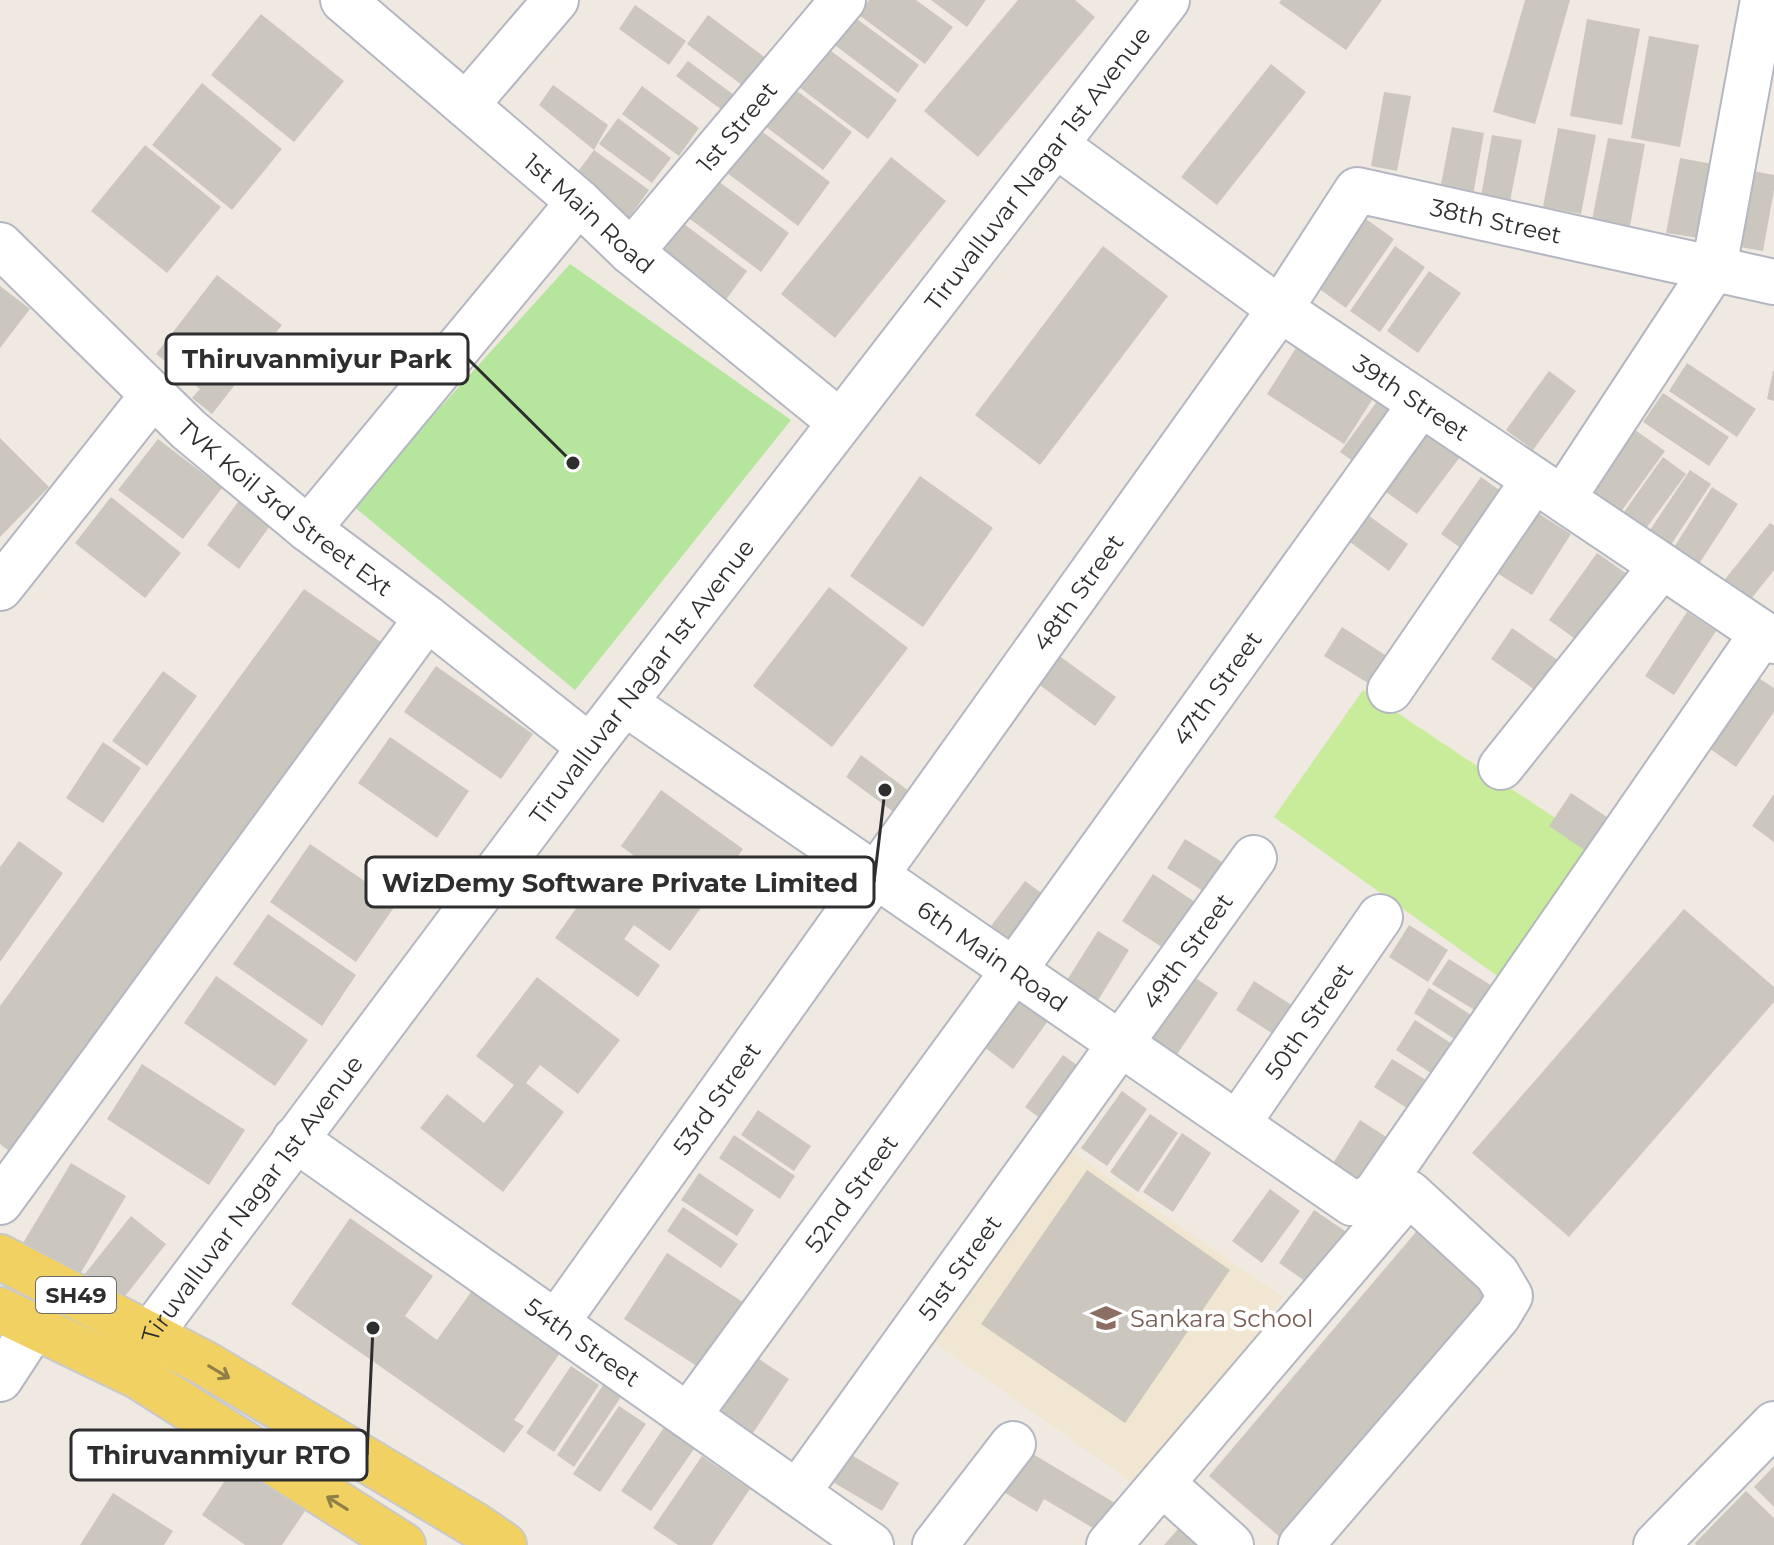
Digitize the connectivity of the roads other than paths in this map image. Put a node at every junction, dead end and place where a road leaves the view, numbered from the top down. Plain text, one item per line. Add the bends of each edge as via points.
1 (343, 0) edge
2 (556, 0) edge
3 (843, 0) edge
4 (1167, 0) edge
5 (1763, 0) edge
6 (466, 105) junction
7 (1056, 145) junction
8 (579, 202) junction
9 (0, 245) edge
10 (631, 252) junction
11 (1714, 268) junction
12 (1774, 282) edge
13 (1280, 309) junction
14 (153, 395) junction
15 (1420, 405) junction
16 (840, 422) junction
17 (1548, 489) junction
18 (308, 529) junction
19 (1661, 567) junction
20 (0, 588) edge
21 (427, 618) junction
22 (1768, 637) edge
23 (1390, 690) dead end
24 (625, 703) junction
25 (590, 747) junction
26 (1501, 767) dead end
27 (1254, 858) dead end
28 (876, 875) junction
29 (1380, 917) dead end
30 (1014, 970) junction
31 (1121, 1043) junction
32 (1238, 1123) junction
33 (295, 1139) junction
34 (0, 1202) edge
35 (0, 1257) edge
36 (17, 1318) edge
37 (556, 1323) junction
38 (151, 1333) junction
39 (139, 1377) junction
40 (0, 1379) edge
41 (688, 1416) junction
42 (1774, 1424) edge
43 (1013, 1444) dead end
44 (1162, 1483) junction
45 (797, 1493) junction
46 (403, 1545) edge
47 (504, 1545) edge
48 (871, 1545) edge
49 (935, 1545) edge
50 (1109, 1545) edge
51 (1231, 1545) edge
52 (1301, 1545) edge
53 (1656, 1545) edge

1 - 6 street, 1st Main Road
2 - 6 street
3 - 10 street, 1st Street
4 - 7 street, Tiruvalluvar Nagar 1st Avenue
5 - 11 street
6 - 8 street, 1st Main Road
7 - 13 street, 39th Street
7 - 16 street, Tiruvalluvar Nagar 1st Avenue
8 - 10 street, 1st Main Road
8 - 18 street
9 - 14 street, TVK Koil 3rd Street Ext
10 - 16 street, 1st Main Road
11 - 12 street, 38th Street
11 - 13 street, 38th Street via 1362,189 1354,193
11 - 17 street
13 - 15 street, 39th Street
13 - 28 street, 48th Street
14 - 18 street, TVK Koil 3rd Street Ext
14 - 20 street
15 - 17 street, 39th Street
15 - 30 street, 47th Street
16 - 24 street, Tiruvalluvar Nagar 1st Avenue
17 - 19 street, 39th Street
17 - 23 street
18 - 21 street, TVK Koil 3rd Street Ext
19 - 22 street, 39th Street
19 - 26 street
21 - 25 street, TVK Koil 3rd Street Ext
21 - 34 street
22 - 32 street, 6th Main Road via 1375,1194 1352,1203
24 - 25 street, Tiruvalluvar Nagar 1st Avenue
24 - 28 street, 6th Main Road
25 - 33 street, Tiruvalluvar Nagar 1st Avenue
27 - 31 street, 49th Street
28 - 30 street, 6th Main Road
28 - 37 street, 53rd Street
29 - 32 street, 50th Street
30 - 31 street, 6th Main Road
30 - 41 street, 52nd Street
31 - 32 street, 6th Main Road
31 - 45 street, 51st Street
33 - 37 street, 54th Street
33 - 38 street, Tiruvalluvar Nagar 1st Avenue
35 - 38 main road, SH49
36 - 39 main road, SH49
36 - 40 street
37 - 41 street, 54th Street
38 - 39 street, Tiruvalluvar Nagar 1st Avenue
38 -> 47 main road, SH49
46 -> 39 main road, SH49
41 - 45 street, 54th Street
42 - 53 street
43 - 49 street
44 - 50 street
44 - 51 street
44 - 52 street via 1409,1193 1497,1274 1510,1296
45 - 48 street, 54th Street

